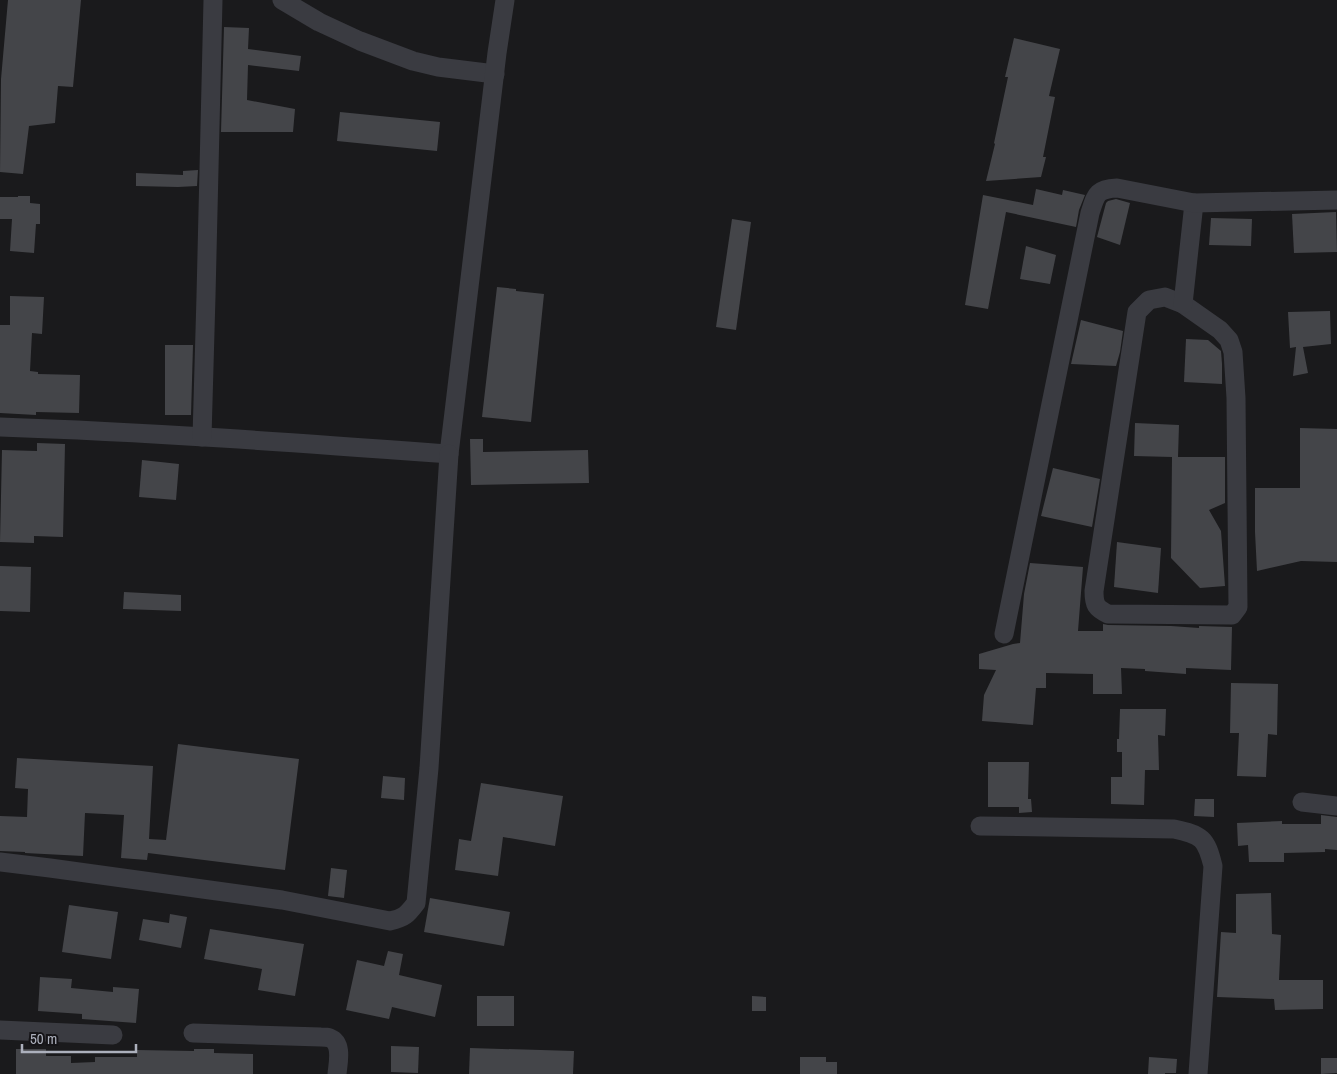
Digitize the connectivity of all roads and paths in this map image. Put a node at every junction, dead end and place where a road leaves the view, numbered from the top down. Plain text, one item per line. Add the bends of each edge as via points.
1 (214, 0) edge
2 (282, 0) edge
3 (505, 0) edge
4 (495, 74) junction
5 (1337, 200) edge
6 (1194, 203) junction
7 (1183, 304) junction
8 (0, 427) edge
9 (202, 437) junction
10 (449, 454) junction
11 (1004, 634) dead end
12 (1302, 802) dead end
13 (1337, 806) edge
14 (980, 826) dead end
15 (0, 862) edge
16 (0, 1030) edge
17 (193, 1033) dead end
18 (113, 1035) dead end
19 (337, 1074) edge
20 (1198, 1074) edge

1 - 9 street
2 - 4 street via 319,22 413,61
3 - 4 street
4 - 10 street
5 - 6 street
6 - 7 street
6 - 11 street via 1117,188 1105,189 1095,200
7 - 7 street via 1220,330 1229,340 1233,352 1238,607 1232,615 1108,614 1094,603 1094,591 1137,312 1149,300 1165,297
8 - 9 street
9 - 10 street
10 - 15 street via 429,768 416,903 407,914 390,921 282,900
12 - 13 street
14 - 20 street via 1174,829 1192,833 1205,842 1213,866
16 - 18 street
17 - 19 street via 331,1038 339,1051

